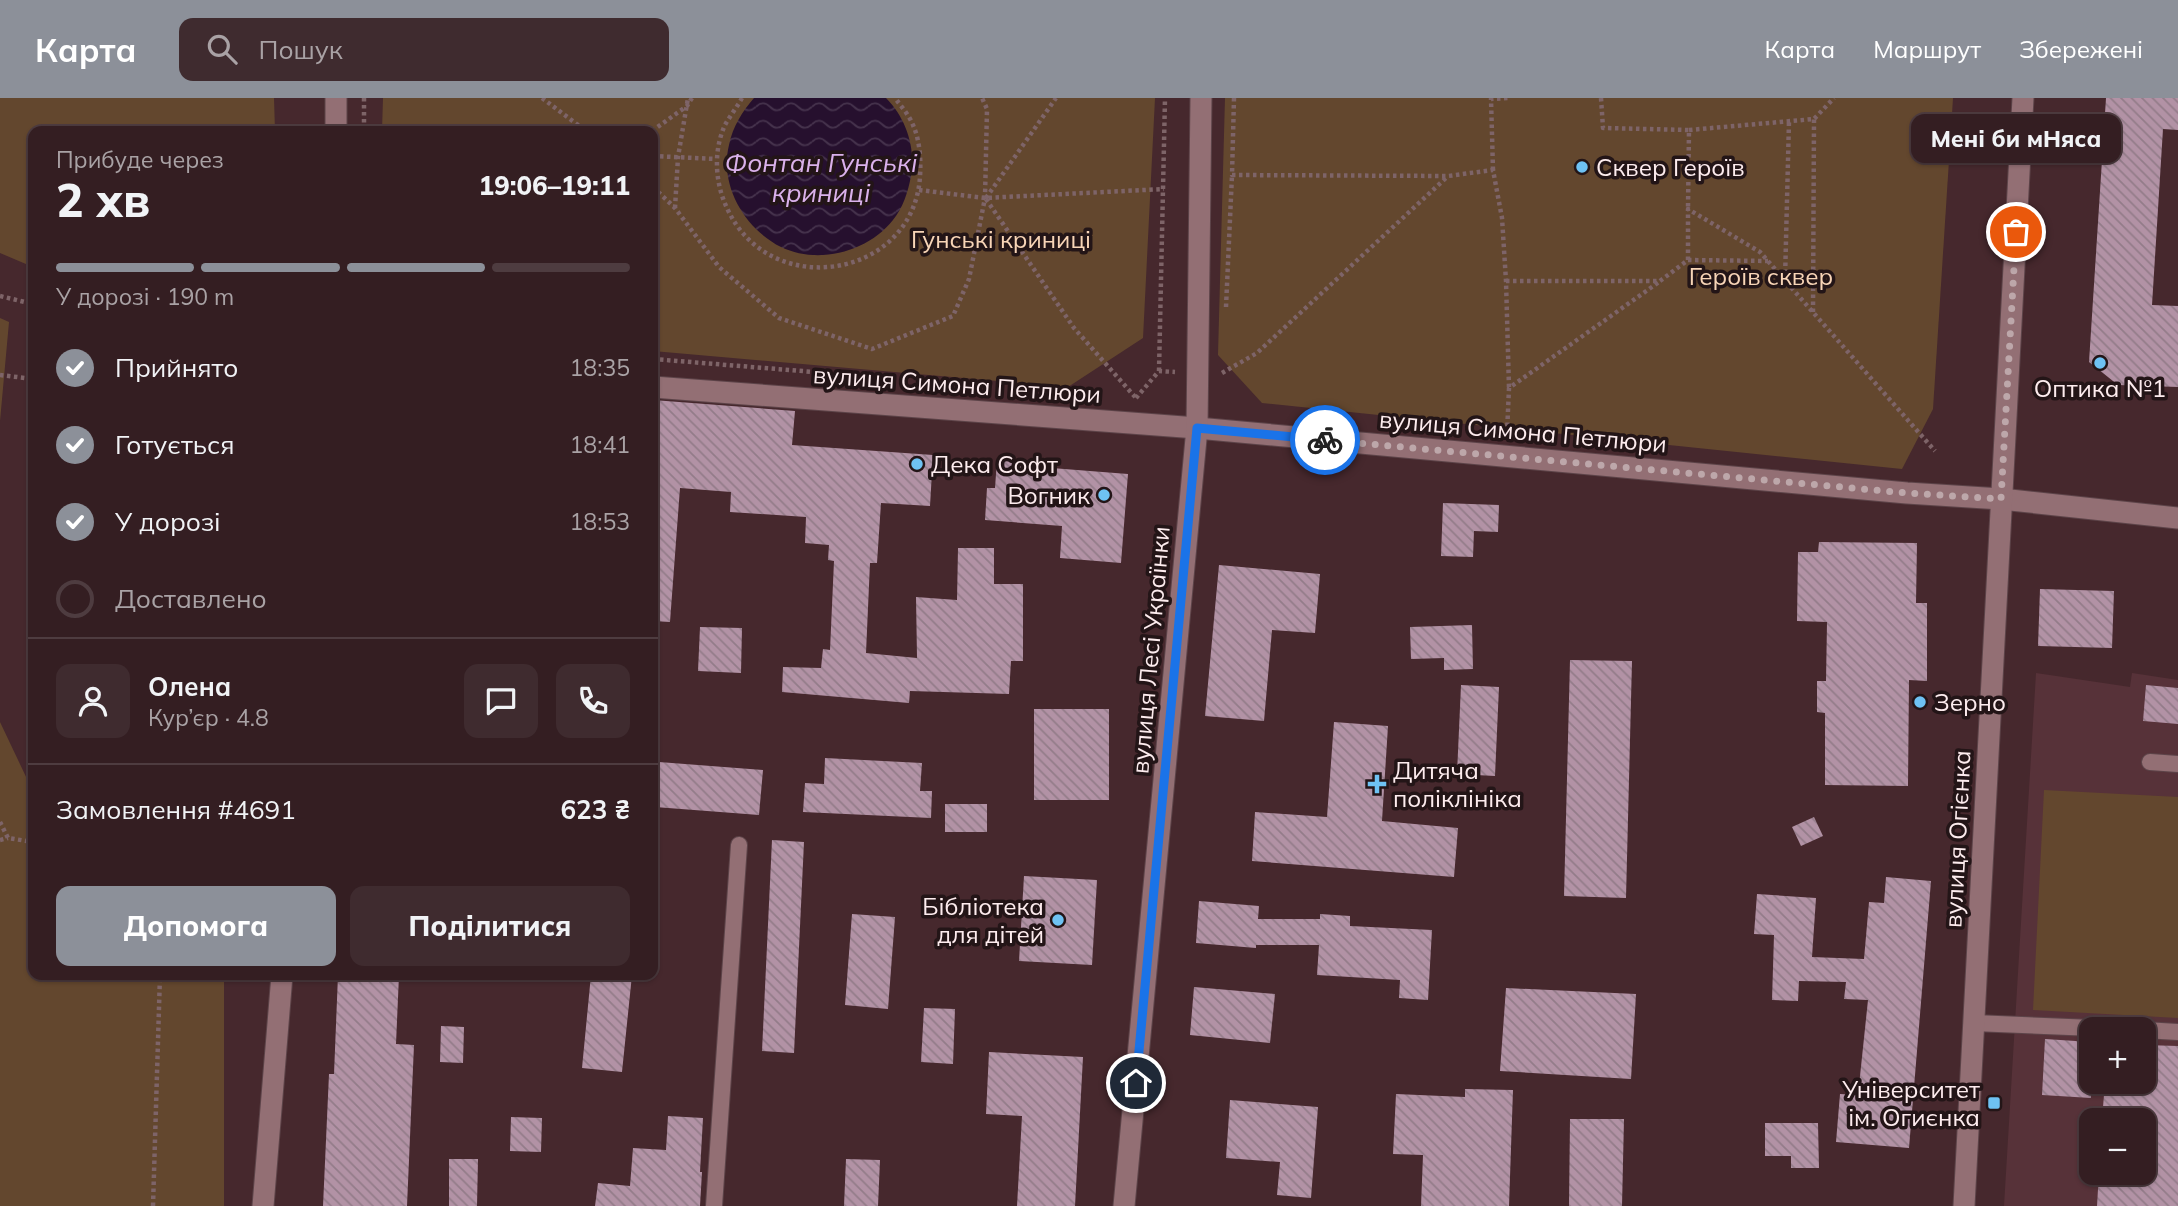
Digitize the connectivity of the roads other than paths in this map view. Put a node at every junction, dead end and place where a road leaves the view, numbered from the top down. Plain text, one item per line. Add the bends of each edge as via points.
1 (336, 98) edge
2 (1201, 98) edge
3 (2023, 98) edge
4 (336, 126) edge
5 (658, 387) edge
6 (1197, 428) junction
7 (2001, 499) junction
8 (2178, 518) edge
9 (2150, 762) dead end
10 (2178, 764) edge
11 (739, 845) dead end
12 (282, 980) edge
13 (1974, 1023) junction
14 (2079, 1027) edge
15 (2156, 1031) edge
16 (2178, 1032) edge
17 (263, 1206) edge
18 (713, 1206) edge
19 (1124, 1206) edge
20 (1964, 1206) edge

1 - 4 street
2 - 6 street, вулиця Лесі Українки
3 - 7 street, вулиця Огієнка
5 - 6 street, вулиця Симона Петлюри
6 - 7 street, вулиця Симона Петлюри
6 - 19 street, вулиця Лесі Українки
7 - 8 street, вулиця Симона Петлюри
7 - 13 street, вулиця Огієнка
9 - 10 lane
11 - 18 lane
12 - 17 street
13 - 14 lane
13 - 20 street, вулиця Огієнка
15 - 16 lane

